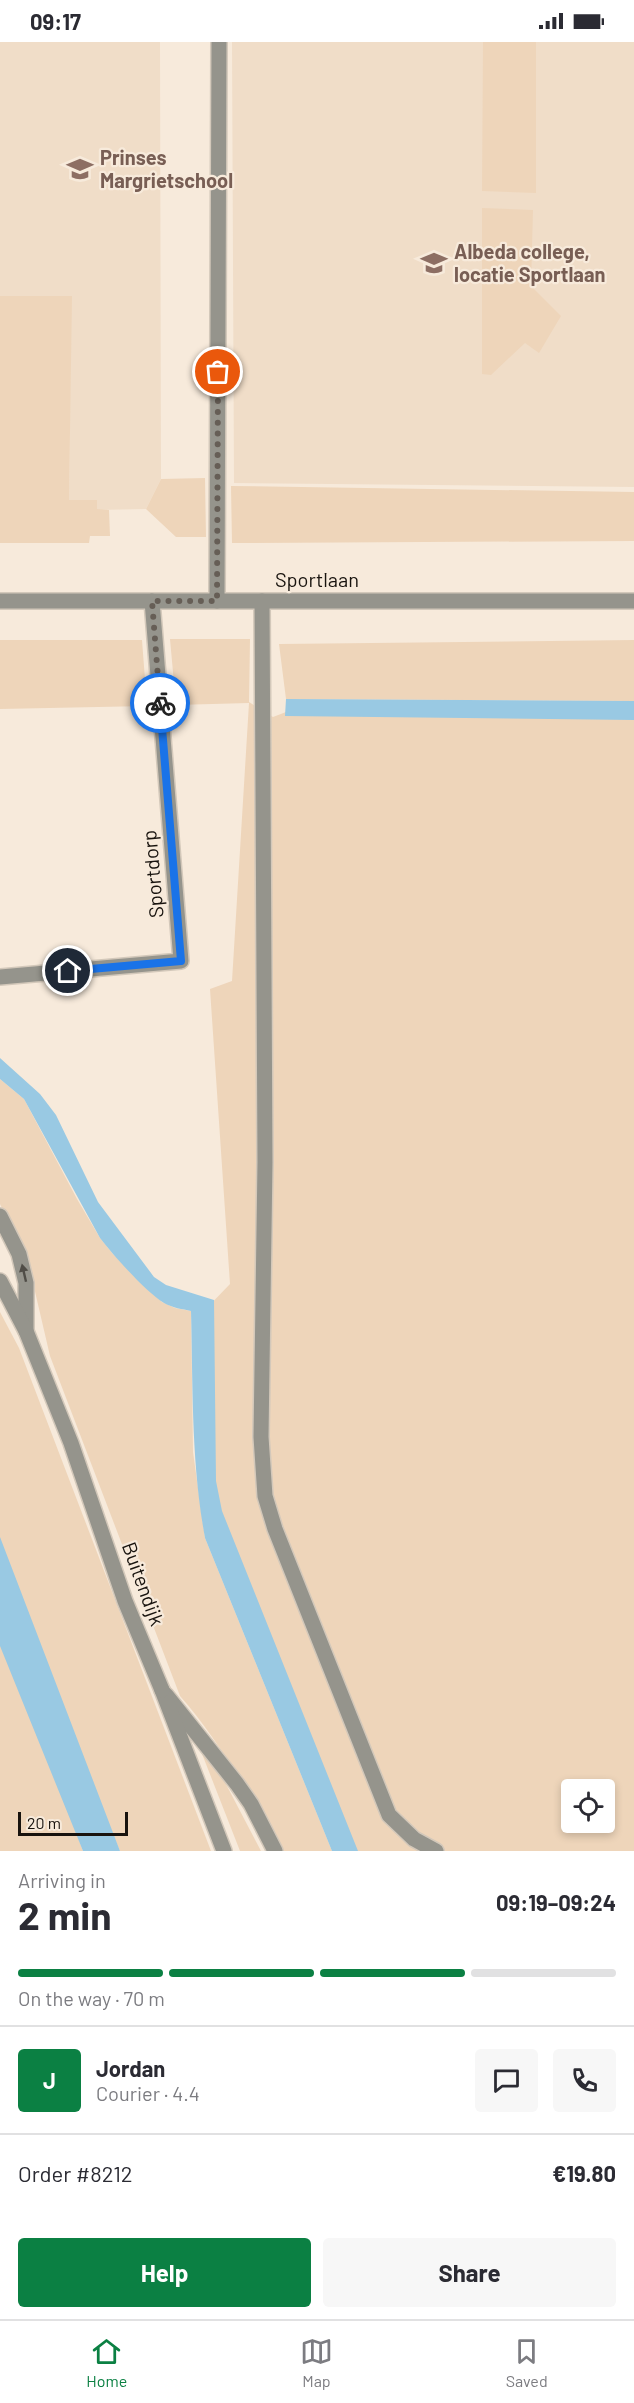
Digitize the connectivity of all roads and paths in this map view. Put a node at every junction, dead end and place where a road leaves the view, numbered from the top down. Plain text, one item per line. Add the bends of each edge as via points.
1 (219, 42) edge
2 (0, 601) edge
3 (152, 601) junction
4 (217, 601) junction
5 (262, 601) junction
6 (634, 601) edge
7 (0, 977) edge
8 (0, 1216) edge
9 (0, 1281) edge
10 (26, 1331) junction
11 (162, 1690) junction
12 (224, 1851) edge
13 (274, 1851) edge
14 (436, 1851) edge

1 - 4 street
2 - 3 street, Sportlaan
3 - 4 street, Sportlaan
3 - 7 street, Sportdorp via 181,961
4 - 5 street, Sportlaan
5 - 6 street, Sportlaan
5 - 14 street via 265,1162 261,1437 265,1496 274,1529 389,1815 414,1839
10 -> 8 street, Buitendijk via 26,1283 19,1254
9 - 10 street, Buitendijk
10 - 11 street, Buitendijk
11 - 12 street, Buitendijk
11 - 13 street via 251,1804

